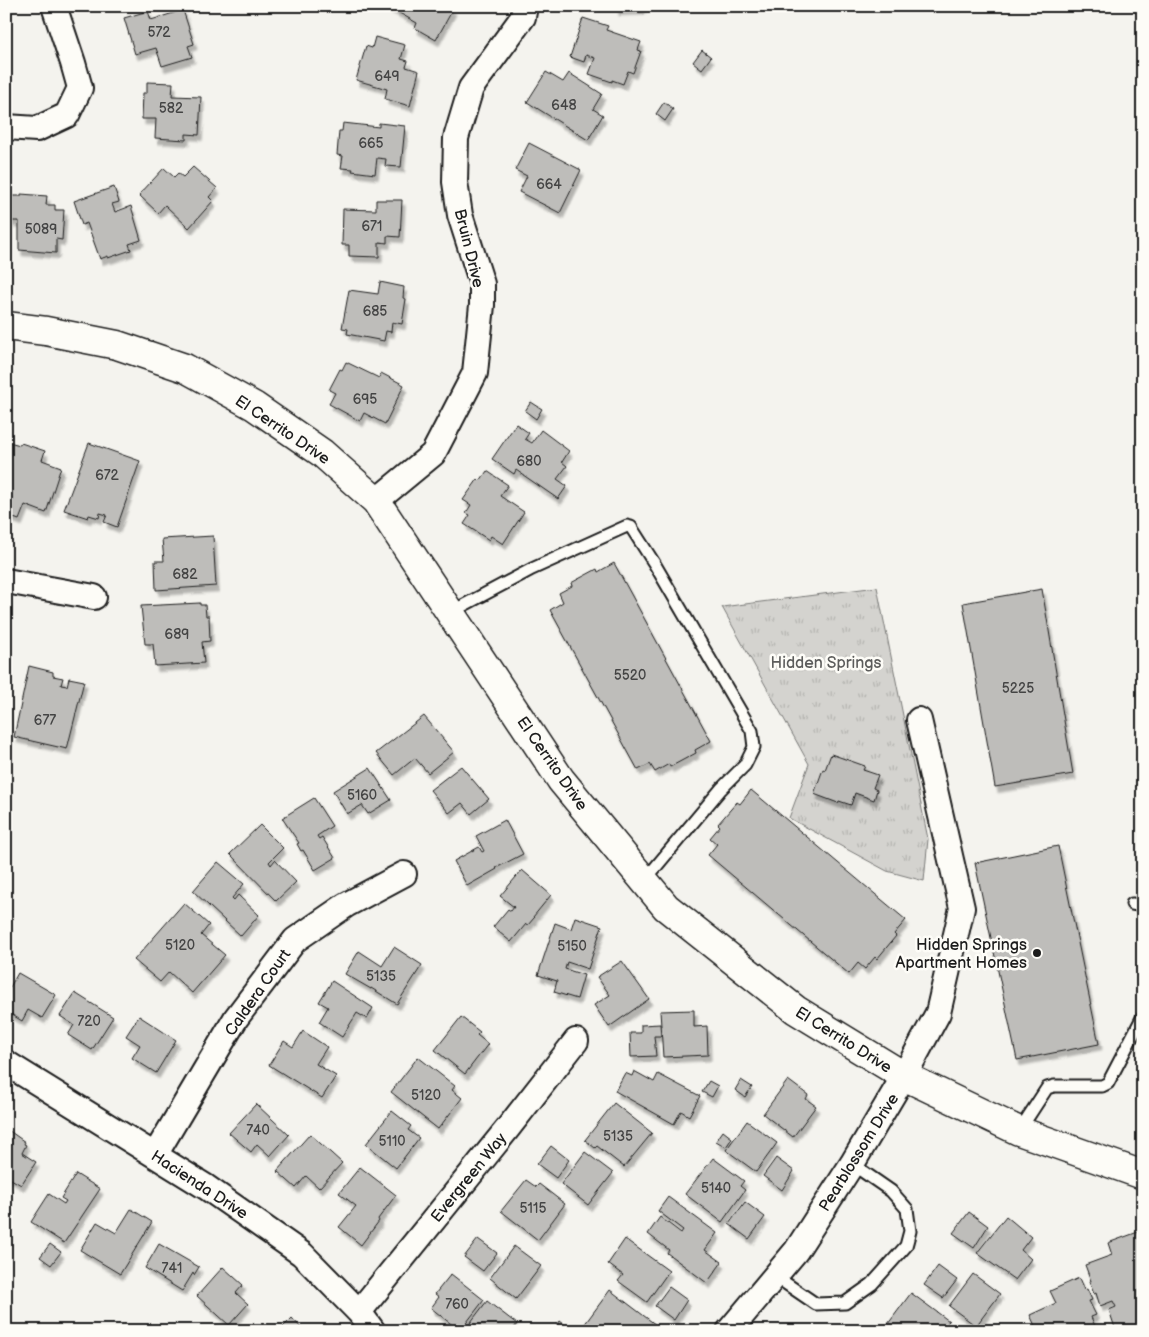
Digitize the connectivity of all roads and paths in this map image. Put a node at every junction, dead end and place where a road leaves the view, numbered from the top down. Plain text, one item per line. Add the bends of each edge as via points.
1 (54, 6) edge
2 (526, 6) edge
3 (6, 127) edge
4 (6, 326) edge
5 (376, 502) junction
6 (6, 580) edge
7 (94, 597) dead end
8 (451, 612) junction
9 (920, 720) dead end
10 (404, 874) dead end
11 (644, 881) junction
12 (1142, 1018) edge
13 (576, 1042) dead end
14 (6, 1063) edge
15 (904, 1076) junction
16 (1019, 1131) junction
17 (155, 1155) junction
18 (852, 1164) junction
19 (1143, 1175) edge
20 (775, 1276) junction
21 (359, 1312) junction
22 (373, 1331) edge
23 (730, 1331) edge

1 - 3 street via 80,88 67,115 37,130
2 - 5 street, Bruin Drive via 523,17 470,88 456,138 455,182 460,215 482,284 475,373 433,454
4 - 5 street, El Cerrito Drive via 117,345 185,368 254,406 322,453
5 - 8 street, El Cerrito Drive
6 - 7 street
8 - 11 street, El Cerrito Drive via 561,780
8 - 11 lane via 532,569 631,527 752,731 754,746 745,765
9 - 15 street, Pearblossom Drive via 962,908 938,1013
10 - 17 street, Caldera Court via 346,905 295,940 236,1018
11 - 15 street, El Cerrito Drive via 666,907 796,1010
12 - 16 lane via 1108,1083 1047,1088
13 - 21 street, Evergreen Way
14 - 17 street, Hacienda Drive
15 - 16 street, El Cerrito Drive
15 - 18 street, Pearblossom Drive
16 - 19 street, El Cerrito Drive
17 - 21 street, Hacienda Drive via 302,1254
18 - 20 street, Pearblossom Drive via 796,1251
18 - 20 lane via 892,1191 907,1209 910,1231 906,1246 872,1284 845,1303 816,1304
20 - 23 street, Pearblossom Drive
21 - 22 street, Hacienda Drive

